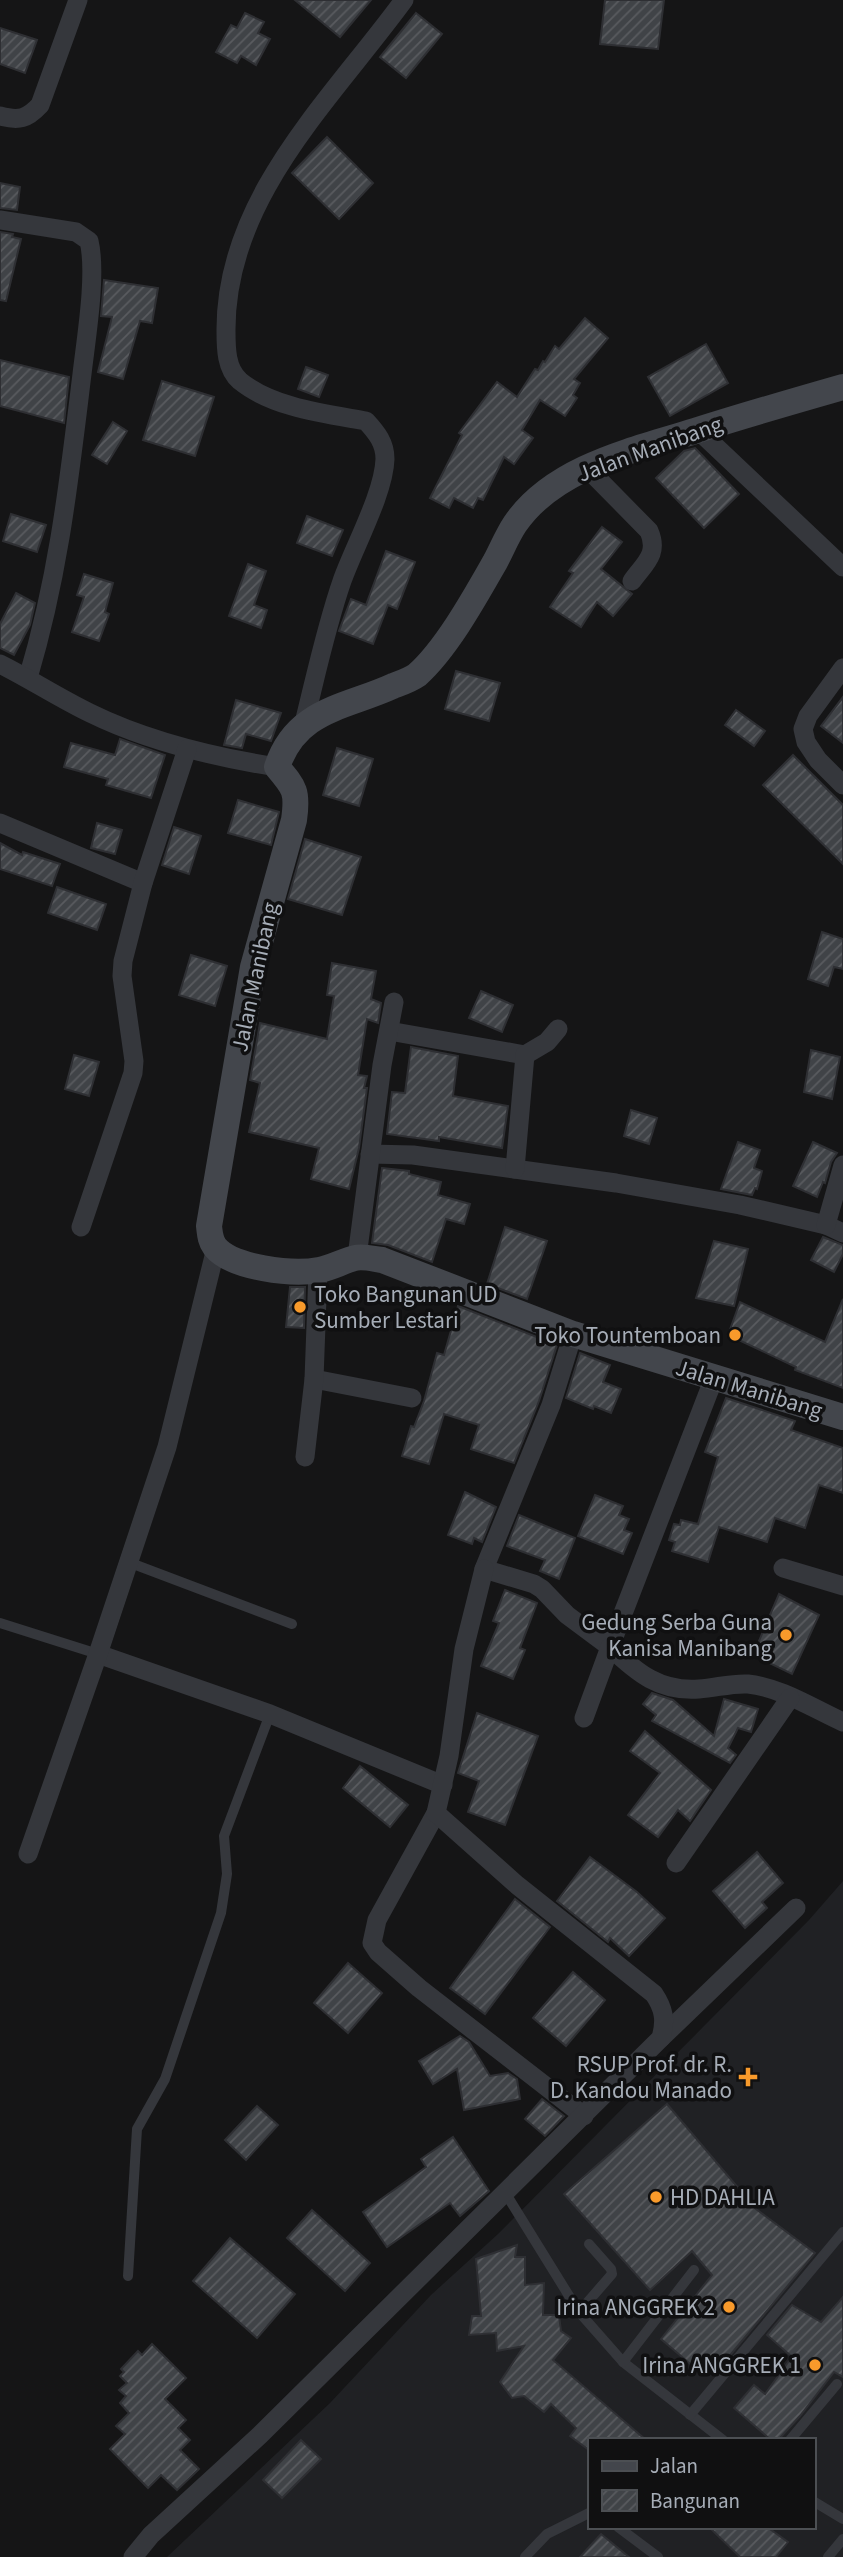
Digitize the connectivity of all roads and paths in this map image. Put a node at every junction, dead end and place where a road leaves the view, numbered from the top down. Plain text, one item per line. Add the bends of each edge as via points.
1 (78, 0) edge
2 (404, 0) edge
3 (0, 116) edge
4 (0, 220) edge
5 (843, 387) edge
6 (698, 430) junction
7 (587, 468) junction
8 (843, 567) edge
9 (632, 580) dead end
10 (843, 668) edge
11 (2, 669) edge
12 (28, 678) junction
13 (304, 723) junction
14 (187, 749) junction
15 (277, 767) junction
16 (843, 785) edge
17 (0, 823) edge
18 (143, 883) junction
19 (394, 1002) dead end
20 (558, 1029) dead end
21 (389, 1031) junction
22 (524, 1055) junction
23 (370, 1154) junction
24 (843, 1165) edge
25 (514, 1169) junction
26 (81, 1227) dead end
27 (834, 1229) edge
28 (216, 1248) junction
29 (357, 1257) junction
30 (318, 1270) junction
31 (573, 1334) junction
32 (714, 1377) junction
33 (314, 1379) junction
34 (412, 1398) dead end
35 (843, 1417) edge
36 (305, 1457) dead end
37 (128, 1562) junction
38 (783, 1568) dead end
39 (484, 1569) junction
40 (843, 1586) edge
41 (0, 1623) edge
42 (292, 1624) dead end
43 (610, 1647) junction
44 (98, 1654) junction
45 (790, 1698) junction
46 (270, 1714) junction
47 (584, 1718) dead end
48 (843, 1723) edge
49 (443, 1785) junction
50 (436, 1813) junction
51 (27, 1854) dead end
52 (676, 1863) dead end
53 (796, 1908) dead end
54 (661, 2038) junction
55 (584, 2116) junction
56 (506, 2194) junction
57 (843, 2232) edge
58 (589, 2244) dead end
59 (694, 2270) dead end
60 (128, 2276) dead end
61 (579, 2312) junction
62 (623, 2362) junction
63 (837, 2384) dead end
64 (690, 2415) junction
65 (720, 2438) edge
66 (792, 2438) edge
67 (815, 2502) edge
68 (588, 2514) edge
69 (843, 2519) edge
70 (621, 2529) edge
71 (843, 2539) edge
72 (133, 2557) edge
73 (525, 2557) edge
74 (658, 2557) edge
75 (828, 2557) edge

1 - 3 street via 40,105 29,117
2 - 13 street via 316,111 276,173 250,217 235,256 228,296 226,353 239,380 294,407 366,421 384,446 380,481 342,581
4 - 12 street via 76,232 89,241 92,253 65,520 45,622
5 - 6 street, Jalan Manibang
6 - 7 street, Jalan Manibang
6 - 8 street
7 - 9 street via 649,531 653,553
7 - 13 street, Jalan Manibang via 552,488 515,524 438,653 414,677
10 - 16 street via 803,729 818,760
11 - 12 street
12 - 14 street via 91,714
13 - 15 street
14 - 15 street
14 - 18 street
15 - 28 street, Jalan Manibang via 293,785 297,798 253,967 211,1213 211,1238
17 - 18 street
18 - 26 street via 122,969 134,1066
19 - 21 street
20 - 22 street via 547,1042
21 - 22 street
21 - 23 street
22 - 25 street
23 - 25 street
23 - 29 street
24 - 27 street
25 - 27 street via 740,1205
28 - 30 street, Jalan Manibang via 230,1258 260,1267 287,1272
28 - 37 street via 167,1447
29 - 30 street, Jalan Manibang
29 - 31 street, Jalan Manibang via 410,1269
30 - 33 street
31 - 32 street, Jalan Manibang
31 - 39 street via 551,1405
32 - 35 street, Jalan Manibang
32 - 43 street
33 - 34 street
33 - 36 street
37 - 42 lane
37 - 44 street
38 - 40 street
39 - 43 street via 534,1584
39 - 49 street via 464,1648
41 - 44 lane
43 - 45 street via 653,1683 700,1689 750,1684
43 - 47 street
44 - 46 street
44 - 51 street
45 - 48 street
45 - 52 street
46 - 49 street
46 - 60 lane via 224,1836 227,1874 221,1913 165,2079 137,2129
49 - 50 street
50 - 54 street via 517,1885 654,1994 664,2016
50 - 55 street via 377,1920 372,1943 419,1988
53 - 54 street
54 - 55 street
55 - 56 street
56 - 61 lane
56 - 72 street
57 - 64 lane
58 - 61 lane via 612,2274
59 - 62 lane
61 - 62 lane
62 - 64 lane
63 - 66 lane
64 - 65 lane
67 - 69 lane
68 - 73 lane via 547,2534
70 - 74 lane
71 - 75 lane

